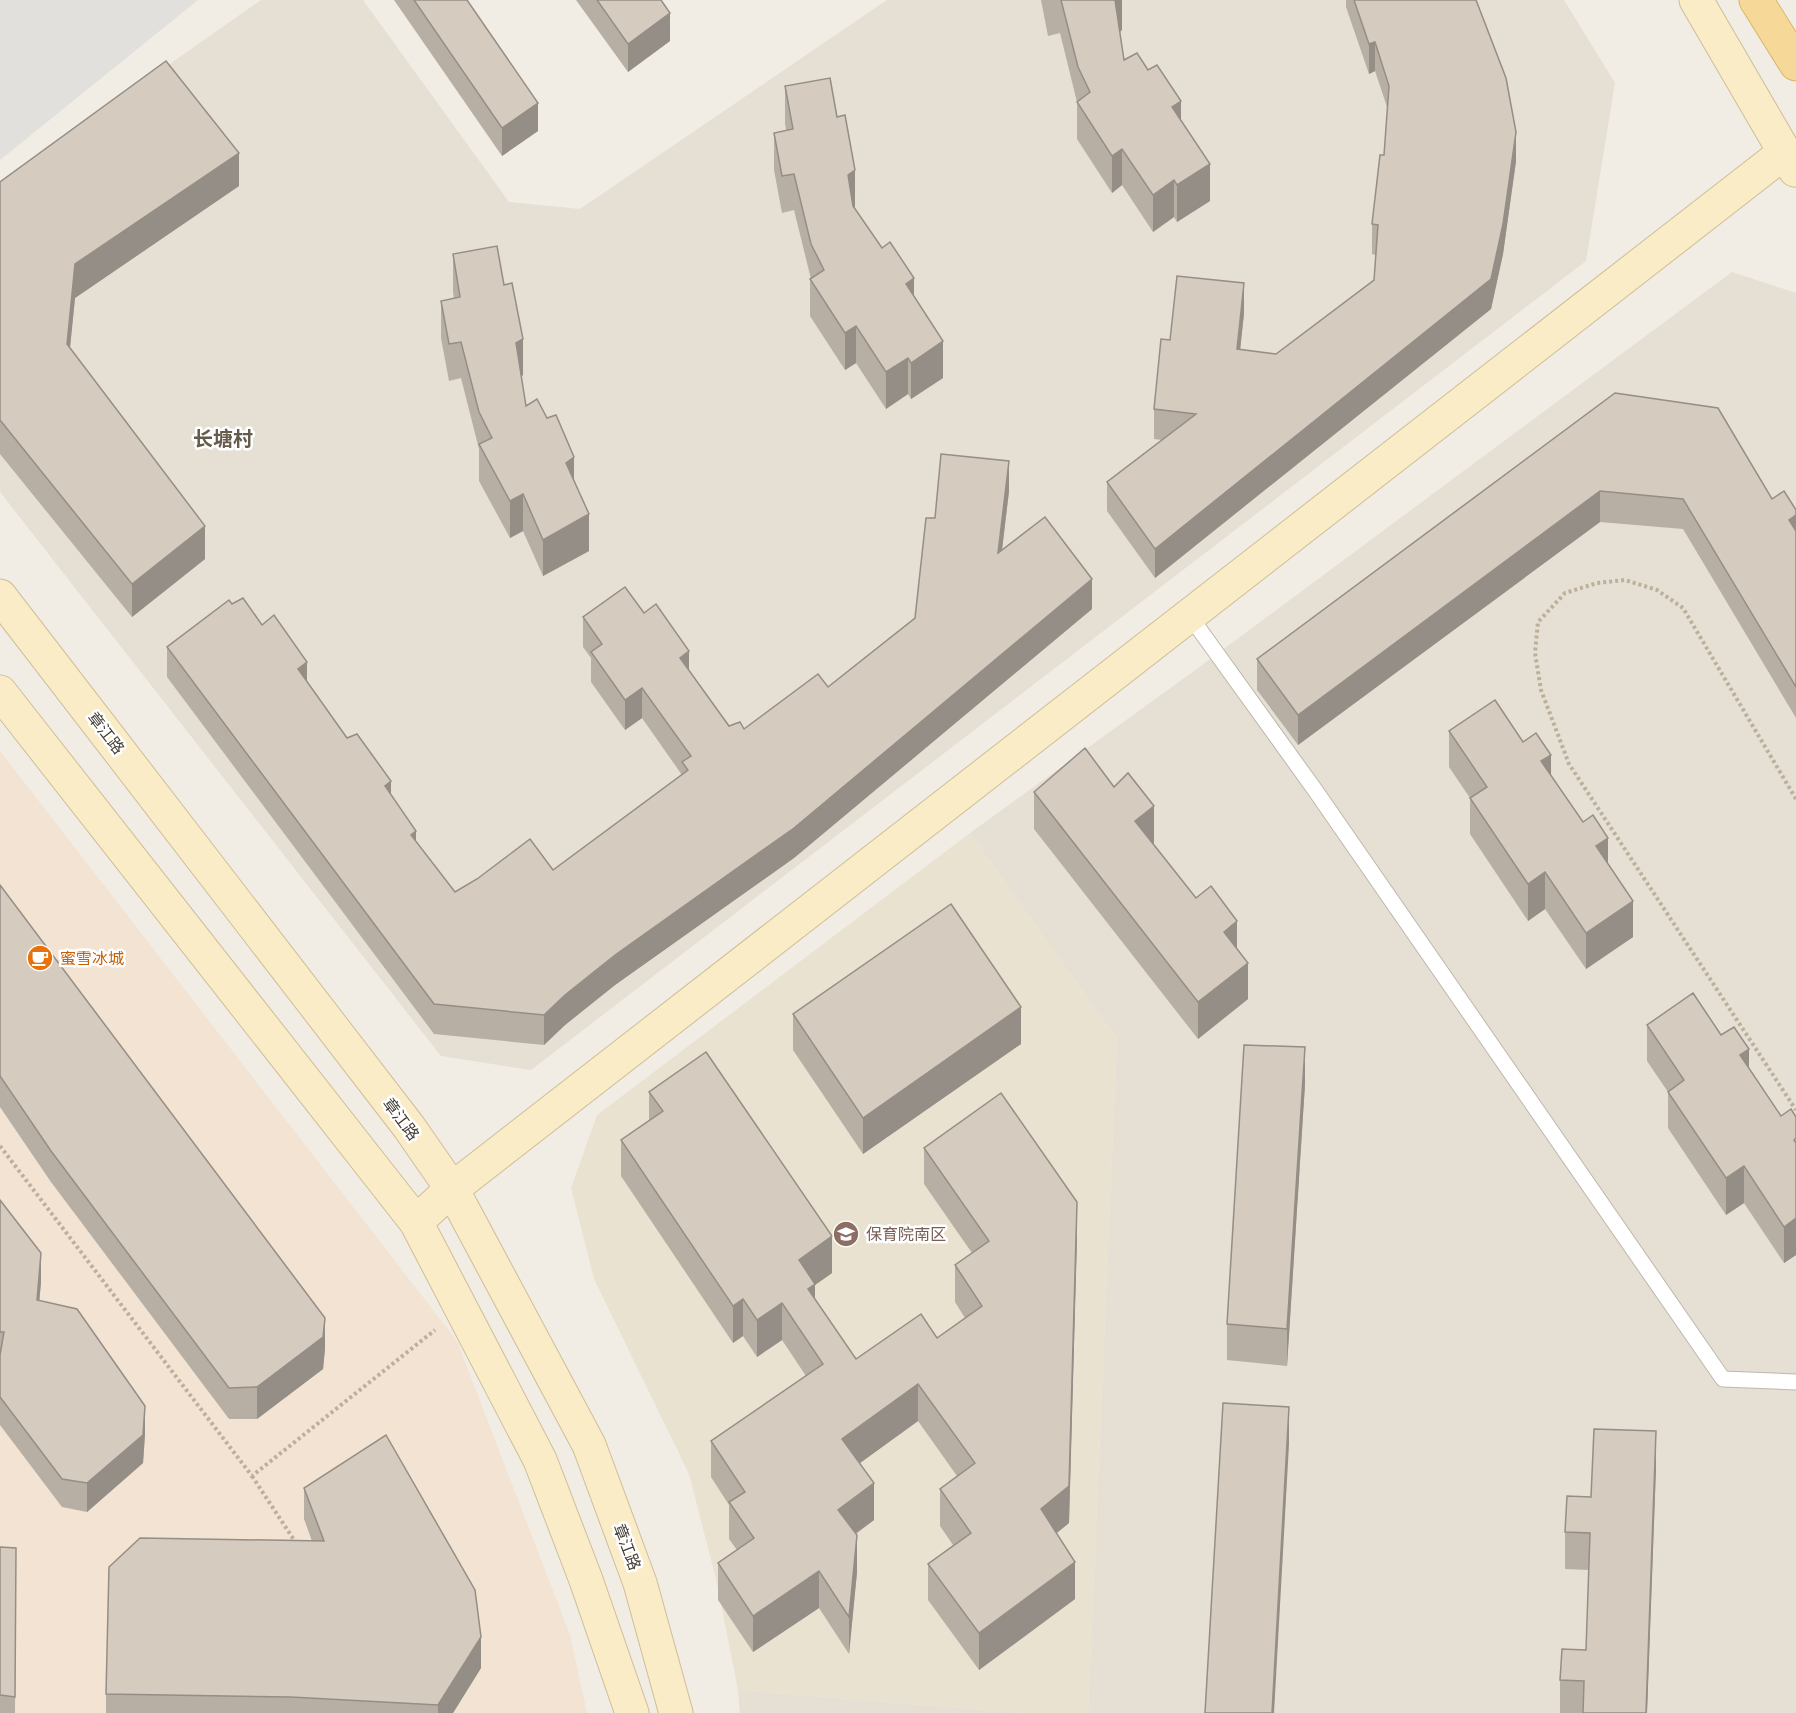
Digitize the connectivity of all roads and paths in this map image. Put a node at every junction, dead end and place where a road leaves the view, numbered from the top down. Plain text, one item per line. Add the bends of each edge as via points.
1 (1696, 0) edge
2 (1756, 0) edge
3 (1796, 64) edge
4 (1790, 162) edge
5 (0, 596) edge
6 (1189, 615) junction
7 (0, 692) edge
8 (1796, 799) edge
9 (1796, 1110) edge
10 (0, 1146) edge
11 (452, 1189) junction
12 (416, 1222) junction
13 (462, 1309) junction
14 (1796, 1382) edge
15 (252, 1476) junction
16 (301, 1551) edge
17 (632, 1713) edge
18 (676, 1713) edge

1 - 4 main road
2 - 3 main road
4 - 6 main road
5 - 11 main road, 章江路 via 409,1127
6 - 11 main road
6 - 14 lane via 1322,800 1723,1379
7 - 12 main road
8 - 9 path via 1683,608 1657,590 1625,580 1597,583 1565,593 1538,622 1535,653 1541,690 1569,764
10 - 15 path
11 - 12 main road
11 - 18 main road, 章江路 via 589,1445 640,1583
12 - 13 main road
13 - 15 path
13 - 17 main road via 540,1460
15 - 16 path

